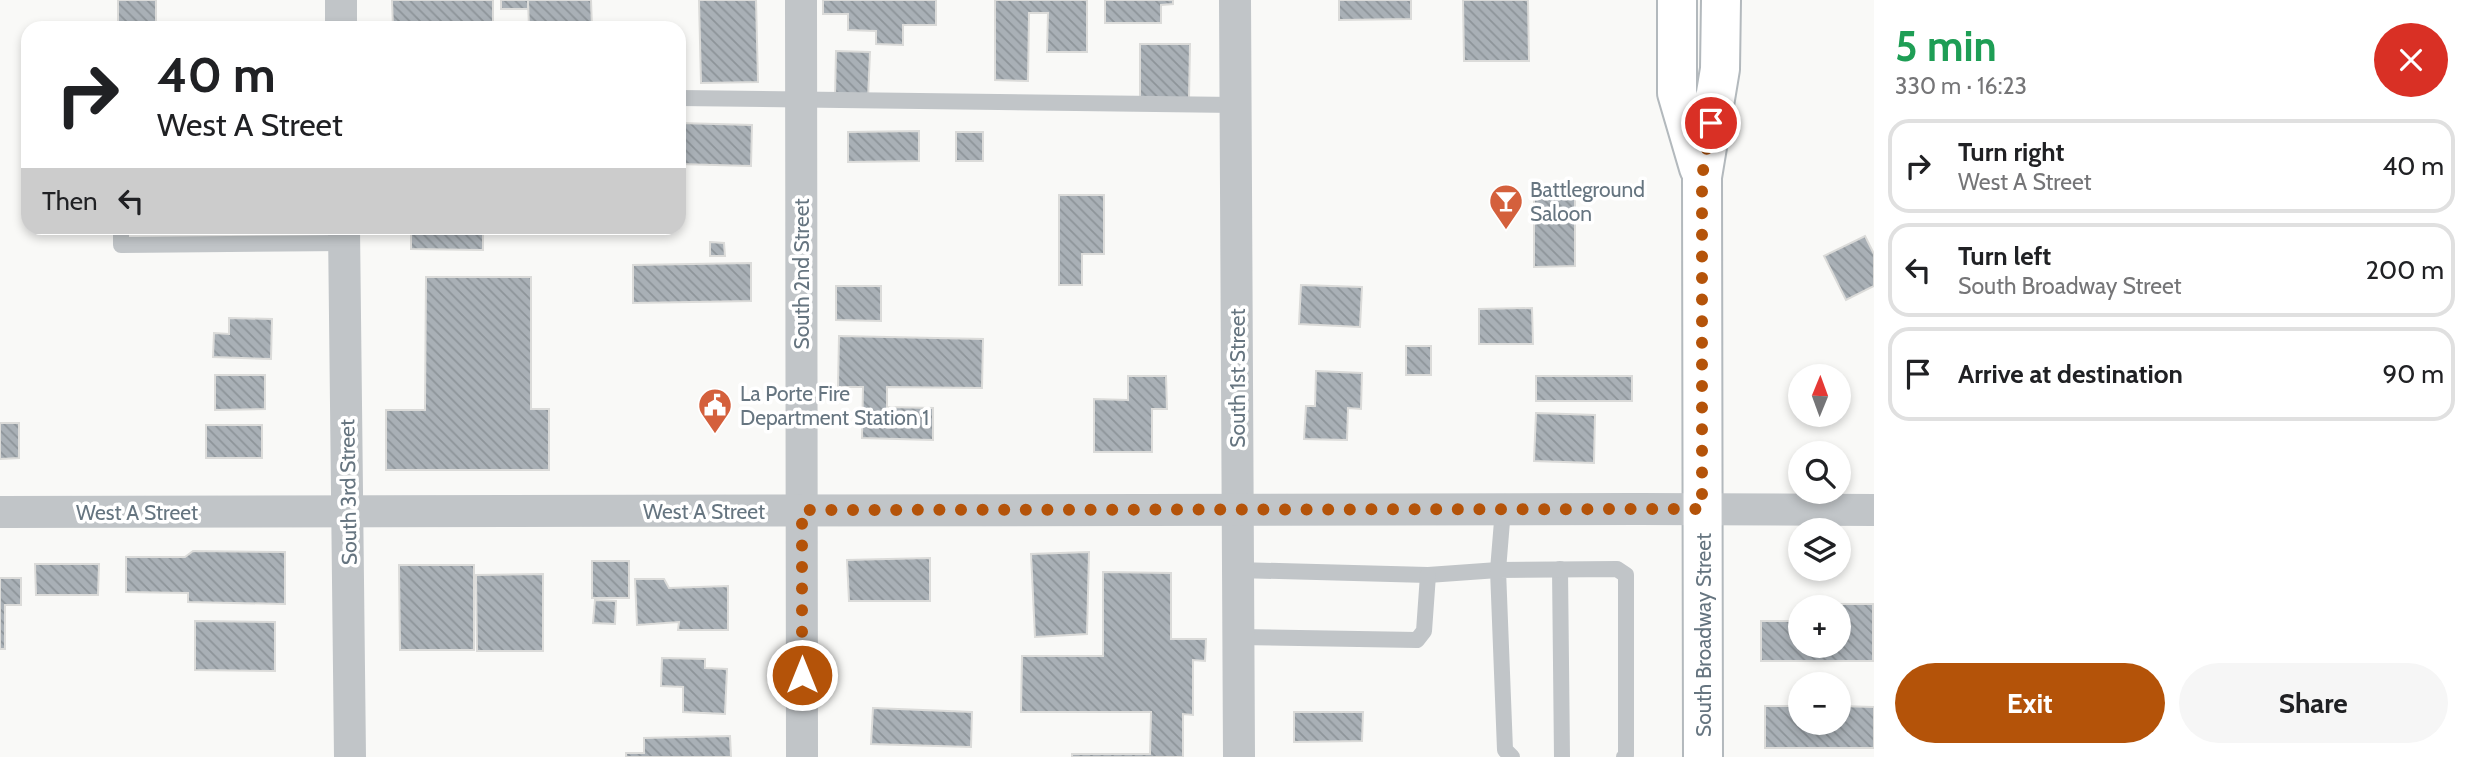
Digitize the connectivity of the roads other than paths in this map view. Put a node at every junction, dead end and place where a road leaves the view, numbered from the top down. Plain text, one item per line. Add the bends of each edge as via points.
1 (341, 0) edge
2 (801, 0) edge
3 (1235, 0) edge
4 (1676, 0) edge
5 (1721, 0) edge
6 (341, 21) edge
7 (686, 98) edge
8 (801, 99) junction
9 (1235, 105) junction
10 (1702, 177) junction
11 (121, 235) edge
12 (344, 235) edge
13 (1238, 509) junction
14 (1503, 509) junction
15 (1702, 509) junction
16 (802, 510) junction
17 (1874, 510) edge
18 (348, 511) junction
19 (0, 512) edge
20 (1560, 569) junction
21 (1238, 570) junction
22 (1498, 570) junction
23 (1428, 575) junction
24 (1238, 637) junction
25 (350, 757) edge
26 (802, 757) edge
27 (1239, 757) edge
28 (1512, 757) edge
29 (1562, 757) edge
30 (1624, 757) edge
31 (1703, 757) edge

1 - 6 street
2 - 8 street, South 2nd Street
3 - 9 street, South 1st Street
4 - 10 main road, South Broadway Street via 1677,93
5 - 10 main road, South Broadway Street via 1720,69
7 - 8 lane
8 - 9 lane
8 - 16 street, South 2nd Street
9 - 13 street, South 1st Street
10 - 15 main road, South Broadway Street
11 - 12 lane via 121,245
12 - 18 street, South 3rd Street
13 - 14 street, West A Street
13 - 16 street, West A Street
13 - 21 street, South 1st Street
14 - 15 street, West A Street
14 - 22 lane
15 - 17 street, West A Street
15 - 31 main road, South Broadway Street
16 - 18 street, West A Street
16 - 26 street, South 2nd Street
18 - 19 street, West A Street
18 - 25 street, South 3rd Street
20 - 22 lane
20 - 29 lane
20 - 30 lane via 1617,569 1626,575
21 - 23 lane
21 - 24 street, South 1st Street
22 - 23 lane
22 - 28 lane via 1505,750
23 - 24 lane via 1424,631 1417,640
24 - 27 street, South 1st Street

